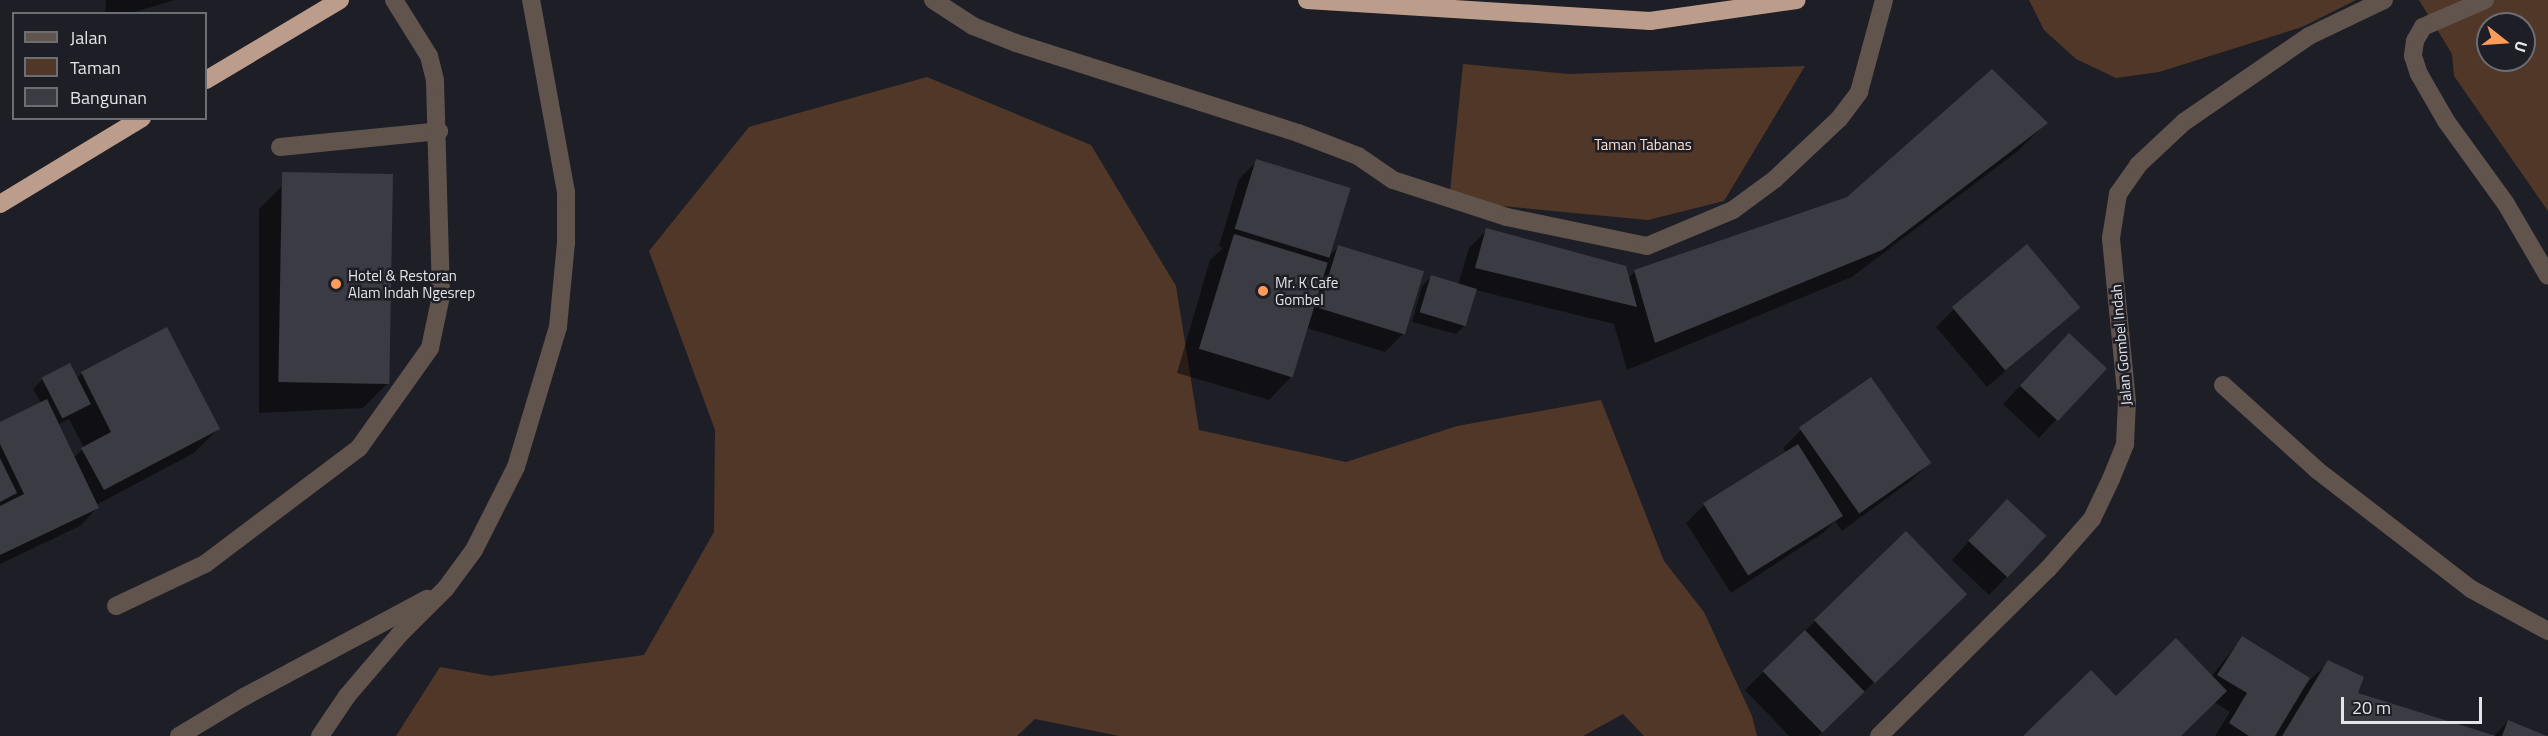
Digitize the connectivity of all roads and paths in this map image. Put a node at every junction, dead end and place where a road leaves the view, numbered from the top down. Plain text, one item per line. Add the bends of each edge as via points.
1 (394, 0) edge
2 (531, 0) edge
3 (933, 0) edge
4 (1307, 0) edge
5 (1797, 0) edge
6 (1884, 0) edge
7 (2384, 0) edge
8 (2485, 0) edge
9 (333, 1) edge
10 (207, 79) edge
11 (139, 120) edge
12 (439, 131) junction
13 (280, 147) dead end
14 (0, 204) edge
15 (2548, 276) edge
16 (2223, 385) dead end
17 (446, 588) junction
18 (116, 606) dead end
19 (2548, 631) edge
20 (179, 736) edge
21 (320, 736) edge
22 (1880, 736) edge

1 - 12 street via 429,56
2 - 17 street via 566,192 566,243 558,327 516,467 474,550
3 - 6 street via 973,26 1016,43 1298,133 1358,156 1394,180 1507,217 1647,246 1733,210 1775,179 1839,119 1859,92
4 - 5 highway via 1650,21
7 - 22 street, Jalan Gombel Indah via 2309,36 2184,122 2138,165 2118,195 2111,238 2127,402 2125,444 2111,479 2092,519 2048,568
8 - 15 street via 2423,27 2415,40 2414,56 2419,74 2446,121 2506,204
9 - 10 highway
11 - 14 highway
12 - 13 street
12 - 18 street via 441,296 430,348 401,391 359,448 205,564
16 - 19 street via 2317,470 2471,589
17 - 20 street
17 - 21 street via 347,696

